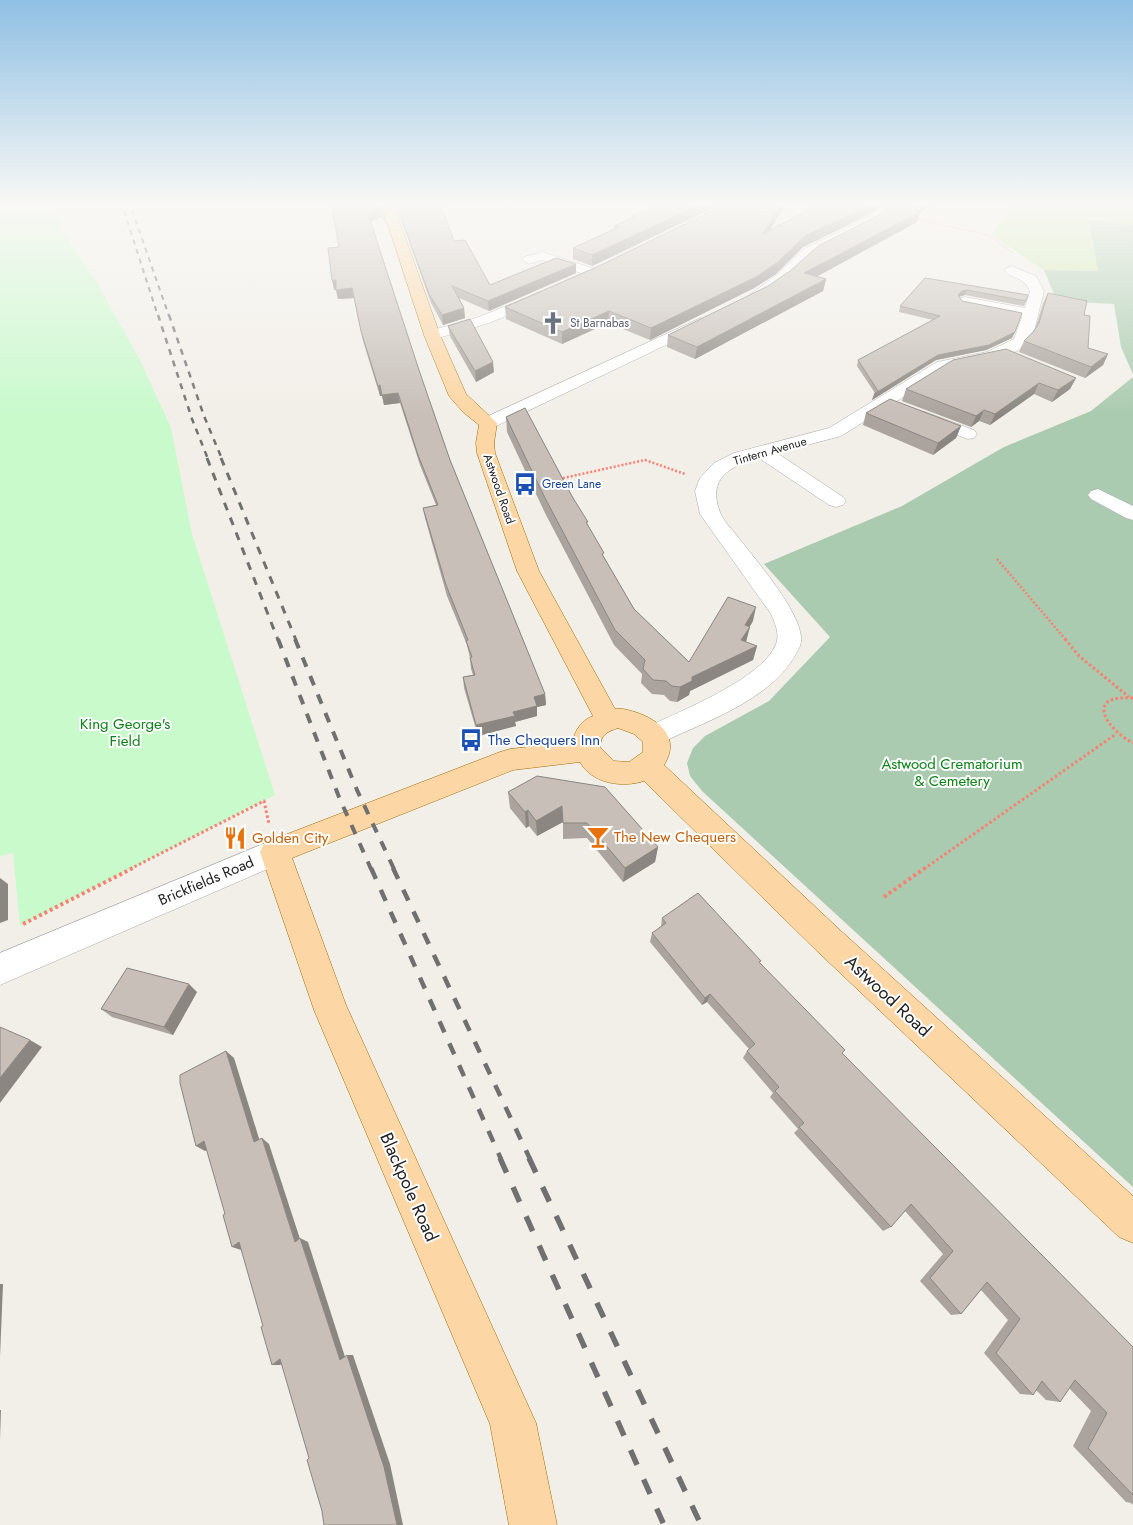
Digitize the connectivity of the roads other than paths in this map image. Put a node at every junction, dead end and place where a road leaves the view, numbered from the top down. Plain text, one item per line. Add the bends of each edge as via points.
1 (411, 274) edge
2 (590, 274) edge
3 (786, 274) edge
4 (1024, 274) edge
5 (576, 281) edge
6 (551, 292) edge
7 (965, 301) edge
8 (743, 302) edge
9 (1031, 314) junction
10 (716, 316) edge
11 (432, 336) junction
12 (897, 406) junction
13 (488, 423) junction
14 (968, 434) dead end
15 (762, 452) junction
16 (1098, 495) dead end
17 (836, 501) dead end
18 (1133, 514) edge
19 (608, 720) junction
20 (650, 750) junction
21 (587, 751) junction
22 (276, 852) junction
23 (12, 964) edge
24 (1133, 1223) edge
25 (533, 1525) edge

1 - 11 main road
2 - 5 street
3 - 8 street
4 - 9 street, Tintern Avenue via 1036,284
6 - 11 street via 484,320
7 - 9 street
9 - 12 street, Tintern Avenue via 1025,335 1009,356 943,365
10 - 13 street
11 - 13 main road via 458,396
12 - 14 street
12 - 15 street, Tintern Avenue via 835,432
13 - 19 main road, Astwood Road via 486,453 528,571
15 - 17 street
15 - 20 street, Tintern Avenue via 740,457 721,467 707,482 704,491 710,514 782,612 789,644 775,664 752,686
16 - 18 street
19 - 20 main road, Astwood Road via 618,718 639,722 647,728
19 - 21 main road via 592,729 588,735
20 - 21 main road via 634,772 618,773 598,766
20 - 24 main road, Astwood Road via 829,941
21 - 22 main road, Brickfields Road via 510,760
22 - 23 street, Brickfields Road
22 - 25 main road, Blackpole Road via 332,1010 513,1424

